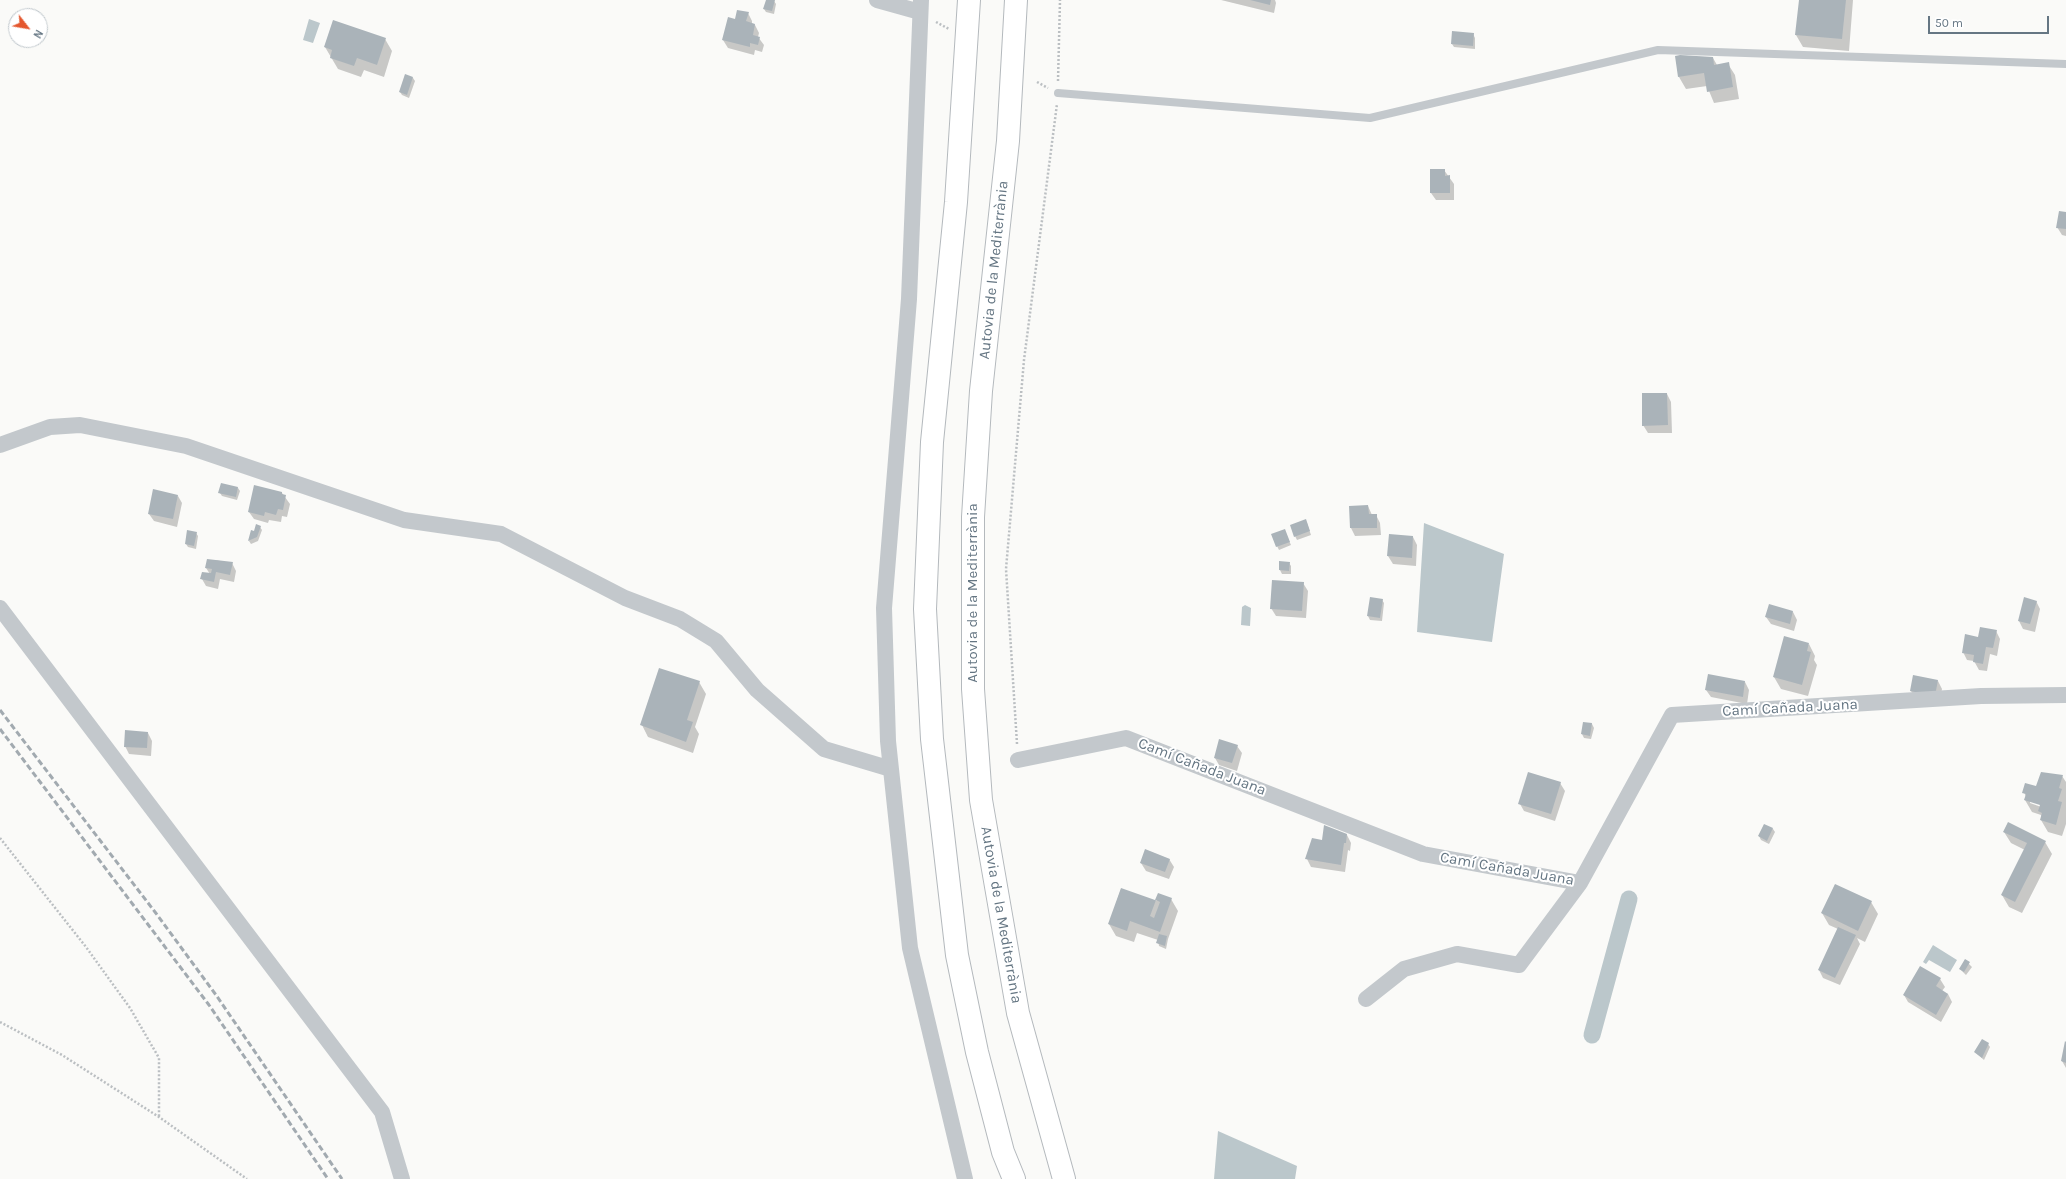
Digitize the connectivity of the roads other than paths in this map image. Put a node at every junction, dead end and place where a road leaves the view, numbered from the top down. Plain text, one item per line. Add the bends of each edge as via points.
1 (877, 0) edge
2 (969, 0) edge
3 (1016, 0) edge
4 (921, 6) edge
5 (2066, 64) edge
6 (1058, 93) road end
7 (0, 445) edge
8 (0, 608) edge
9 (2066, 695) edge
10 (1018, 760) road end
11 (891, 769) junction
12 (1580, 883) junction
13 (1366, 999) dead end
14 (1003, 1152) junction
15 (402, 1179) edge
16 (965, 1179) edge
17 (1007, 1179) edge
18 (1014, 1179) edge
19 (1064, 1179) edge

1 - 4 street
2 - 14 highway via 956,202 932,442 925,608 932,739 957,955 977,1052
3 - 19 highway, Autovia de la Mediterrània via 1008,141 981,391 973,509 973,689 981,800 1018,1013
4 - 11 street via 909,299 884,608
5 - 6 lane via 1658,50 1370,118
7 - 11 street via 50,427 80,425 186,446 404,520 501,534 625,598 680,619 716,641 757,690 824,749
8 - 15 street via 382,1112
9 - 12 street, Camí Cañada Juana via 1981,696 1672,715
10 - 12 street, Camí Cañada Juana via 1126,738 1423,854
11 - 16 street via 910,948
12 - 13 street via 1520,965 1457,954 1404,969
14 - 17 highway
14 - 18 highway

